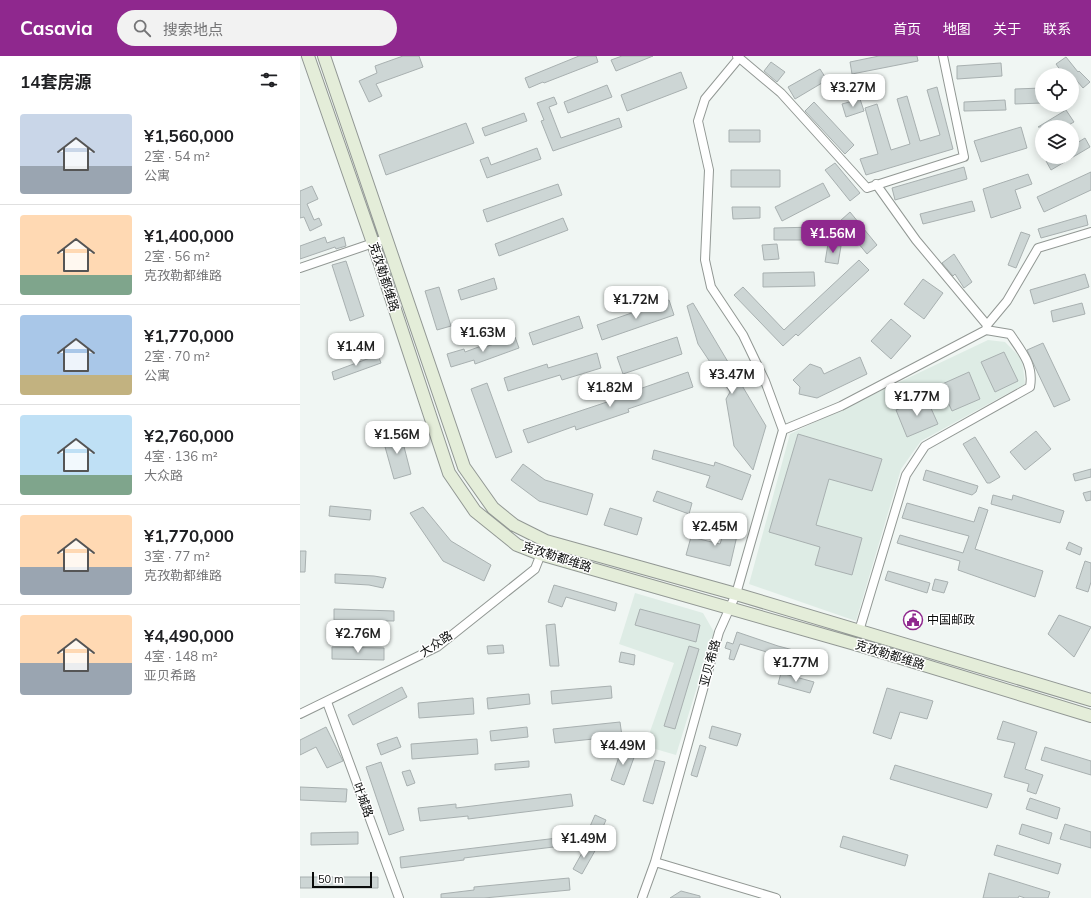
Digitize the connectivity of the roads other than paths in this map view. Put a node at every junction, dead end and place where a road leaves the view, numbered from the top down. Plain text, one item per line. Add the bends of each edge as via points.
1 (308, 56) edge
2 (324, 56) edge
3 (943, 56) edge
4 (738, 57) edge
5 (876, 184) junction
6 (1091, 232) edge
7 (385, 239) junction
8 (373, 243) junction
9 (300, 268) edge
10 (987, 328) junction
11 (783, 430) junction
12 (546, 541) junction
13 (540, 554) junction
14 (736, 594) junction
15 (729, 608) junction
16 (859, 631) junction
17 (1091, 700) edge
18 (327, 702) junction
19 (300, 714) edge
20 (1091, 716) edge
21 (655, 862) junction
22 (399, 898) edge
23 (642, 898) edge
24 (776, 898) edge

1 - 8 main road, 克孜勒都维路
2 - 7 main road, 克孜勒都维路
3 - 5 street via 964,156
4 - 5 street via 781,93 867,188
4 - 11 street via 705,99 698,121 709,170 705,260 712,287 743,335 765,381
5 - 10 street via 916,240
6 - 10 street via 1038,248 1007,301
7 - 8 street
7 - 12 main road, 克孜勒都维路 via 464,467 493,508 514,525
8 - 9 street
8 - 13 main road, 克孜勒都维路 via 449,473 475,511 517,544
10 - 11 street via 841,406
10 - 16 street via 1010,334 1028,359 1032,377 1030,387 925,446 906,475
11 - 14 street, 亚贝希路
12 - 13 street, 大众路
12 - 14 main road, 克孜勒都维路
13 - 15 main road, 克孜勒都维路
13 - 18 street, 大众路 via 534,569 437,647
14 - 15 street, 亚贝希路
14 - 16 main road, 克孜勒都维路
15 - 20 main road, 克孜勒都维路
15 - 21 street, 亚贝希路 via 719,632
16 - 17 main road, 克孜勒都维路
18 - 19 street, 大众路
18 - 22 street, 叶城路
21 - 23 street, 亚贝希路
21 - 24 street

